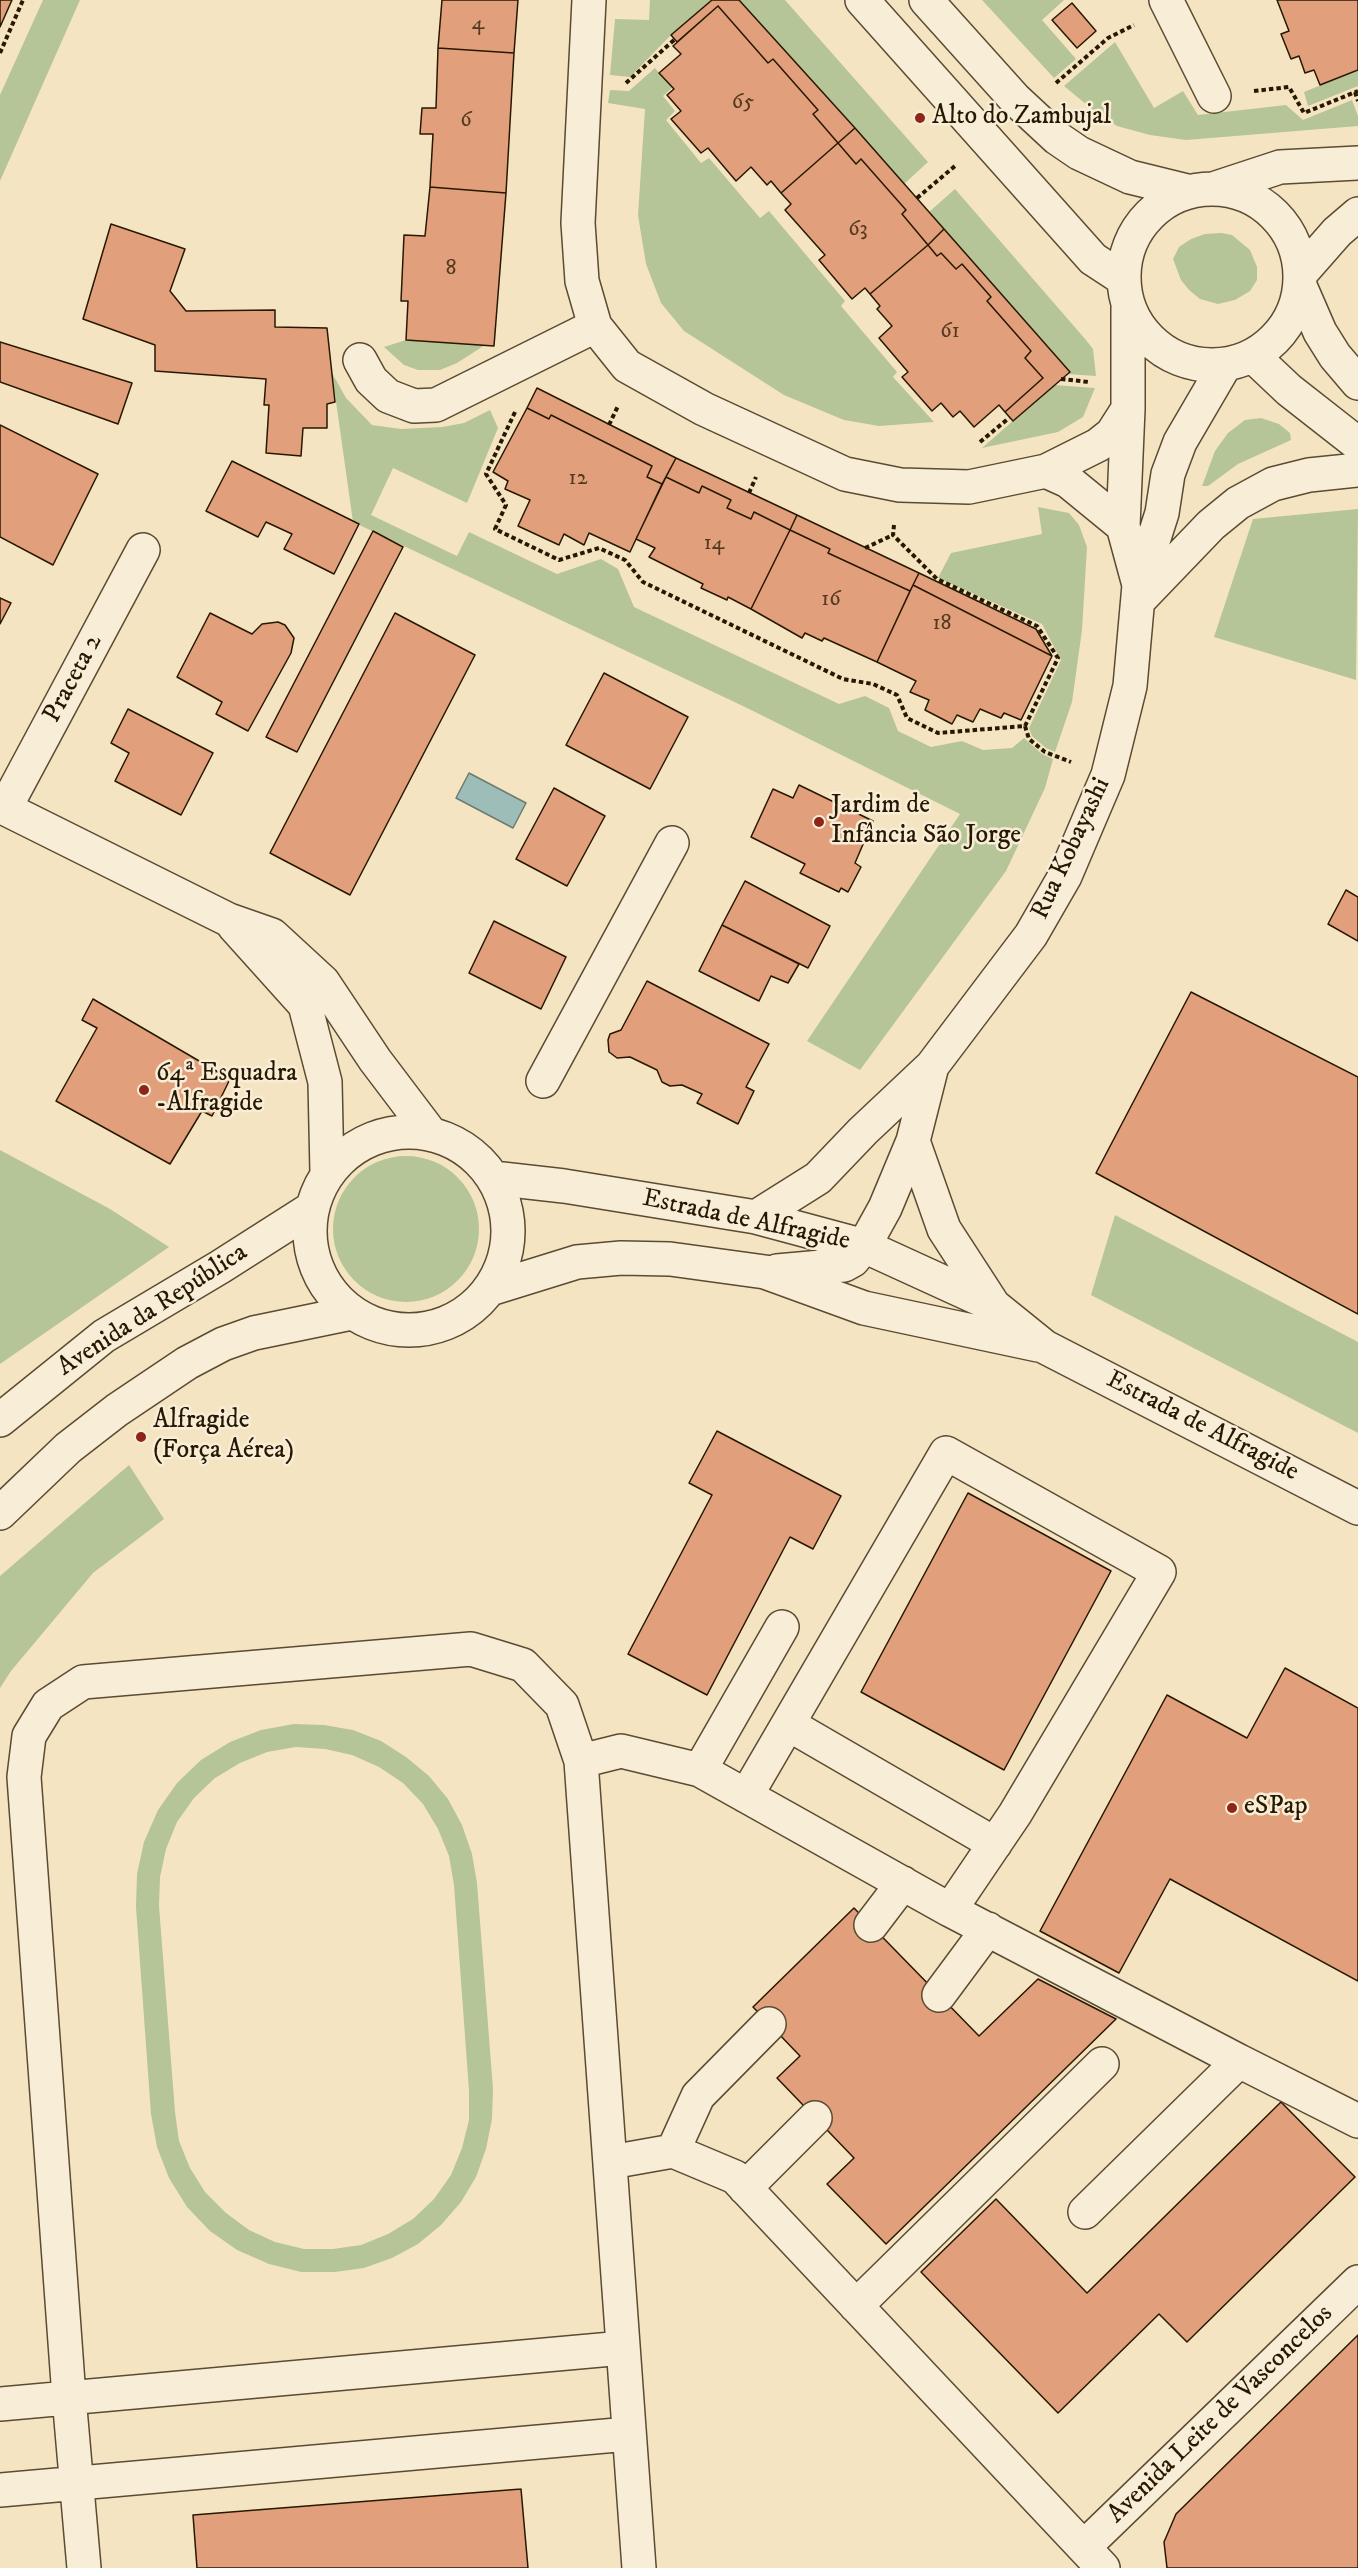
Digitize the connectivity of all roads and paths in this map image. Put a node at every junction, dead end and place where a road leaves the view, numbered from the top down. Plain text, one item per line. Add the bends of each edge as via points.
1 (23, 0) edge
2 (589, 0) edge
3 (862, 0) edge
4 (926, 0) edge
5 (1166, 0) edge
6 (1108, 38) dead end
7 (674, 39) dead end
8 (0, 53) edge
9 (637, 74) dead end
10 (1051, 87) dead end
11 (1356, 92) edge
12 (1214, 96) joint
13 (1358, 101) edge
14 (986, 140) junction
15 (1358, 163) edge
16 (1201, 190) junction
17 (917, 198) dead end
18 (1358, 214) edge
19 (1300, 280) junction
20 (1125, 293) junction
21 (595, 326) junction
22 (360, 360) dead end
23 (1239, 360) junction
24 (1061, 380) dead end
25 (1092, 382) dead end
26 (1358, 382) edge
27 (1128, 409) junction
28 (1010, 418) dead end
29 (505, 429) dead end
30 (986, 437) dead end
31 (1358, 444) edge
32 (1358, 470) edge
33 (1046, 471) junction
34 (900, 485) junction
35 (1123, 526) junction
36 (893, 535) junction
37 (865, 548) dead end
38 (143, 550) dead end
39 (930, 572) junction
40 (928, 578) dead end
41 (1139, 593) junction
42 (1025, 726) junction
43 (1108, 776) junction
44 (2, 807) edge
45 (672, 843) dead end
46 (229, 920) junction
47 (932, 1066) junction
48 (543, 1081) dead end
49 (431, 1134) junction
50 (913, 1141) junction
51 (327, 1173) junction
52 (493, 1178) junction
53 (312, 1209) junction
54 (756, 1217) junction
55 (864, 1246) junction
56 (765, 1272) junction
57 (490, 1289) junction
58 (993, 1305) junction
59 (351, 1313) junction
60 (1045, 1347) junction
61 (0, 1420) edge
62 (1358, 1508) edge
63 (0, 1513) edge
64 (782, 1627) dead end
65 (788, 1724) junction
66 (581, 1761) junction
67 (700, 1770) junction
68 (746, 1796) junction
69 (995, 1844) junction
70 (903, 1883) junction
71 (950, 1910) junction
72 (871, 1925) dead end
73 (988, 1929) junction
74 (939, 1995) dead end
75 (769, 2024) dead end
76 (1239, 2061) junction
77 (1102, 2064) dead end
78 (815, 2118) dead end
79 (1358, 2121) edge
80 (673, 2151) junction
81 (611, 2162) junction
82 (746, 2188) junction
83 (1085, 2212) dead end
84 (1358, 2282) edge
85 (856, 2306) junction
86 (623, 2348) junction
87 (69, 2397) junction
88 (0, 2404) edge
89 (628, 2434) junction
90 (78, 2484) junction
91 (0, 2490) edge
92 (1093, 2558) edge
93 (84, 2568) edge
94 (639, 2568) edge

1 - 8 path
2 - 21 street via 578,223 582,281
3 - 14 street
4 - 16 street via 1015,99 1057,138 1079,153 1131,177
5 - 12 street
6 - 10 path
7 - 9 path
11 - 12 path via 1304,113 1289,87
11 - 13 path
14 - 17 path
14 - 20 street
15 - 16 street via 1280,167
16 - 19 street via 1241,193 1264,206 1283,224 1295,248
16 - 20 street via 1161,203 1140,224 1127,249
18 - 19 street via 1337,232
19 - 23 street via 1286,327 1271,343
19 - 26 street via 1320,332
20 - 23 street via 1144,334 1167,354 1194,364
20 - 27 street, Rua Kobayashi
21 - 22 street via 436,405 414,406 388,396 371,380
21 - 34 street via 627,366 704,409 845,474
23 - 31 street via 1289,390
23 - 41 street, Rua Kobayashi via 1180,442 1168,474 1162,513
24 - 25 path
27 - 33 street via 1112,434 1098,446
27 - 35 street, Rua Kobayashi
28 - 30 path
29 - 42 path via 486,474 506,505 495,529 559,560 599,548 625,560 643,582 843,679 873,684 897,695 907,717 938,733
32 - 41 street via 1309,475 1273,484 1211,525
33 - 34 street via 969,487
33 - 35 street via 1068,481
34 - 36 path
35 - 41 street, Rua Kobayashi
36 - 37 path
36 - 39 path
38 - 44 street, Praceta 2
39 - 40 path
39 - 42 path via 937,579 1037,626 1058,658
41 - 43 street, Rua Kobayashi via 1130,686
42 - 43 path via 1029,739 1045,752
43 - 47 street, Rua Kobayashi via 1065,876 1031,935
44 - 46 street
45 - 48 street
46 - 49 street via 272,935 323,982
46 - 51 street via 305,1005 325,1082
47 - 50 street, Rua Kobayashi
47 - 54 street, Rua Kobayashi via 818,1178
49 - 51 street via 392,1133 355,1146
49 - 52 street via 467,1150
50 - 55 street, Rua Kobayashi
50 - 58 street via 944,1229
51 - 53 street
52 - 54 street, Estrada de Alfragide
52 - 57 street via 507,1215 506,1254
53 - 59 street via 310,1248 324,1284
53 - 61 street, Avenida da República via 104,1336
54 - 55 street, Estrada de Alfragide
55 - 56 street, Rua Kobayashi via 844,1265
55 - 58 street, Estrada de Alfragide
56 - 57 street, Estrada de Alfragide via 670,1259 621,1258 577,1262
56 - 60 street, Estrada de Alfragide via 864,1308
57 - 59 street via 462,1316 426,1330 387,1329
58 - 60 street, Estrada de Alfragide
59 - 63 street via 254,1333 187,1363 68,1448
60 - 62 street, Estrada de Alfragide
64 - 67 street
65 - 68 street
65 - 69 street
65 - 69 street via 946,1453 1159,1572
66 - 67 street via 621,1751
66 - 81 street
66 - 87 street via 562,1705 524,1665 471,1649 83,1682 48,1705 29,1736 24,1777
67 - 68 street
68 - 70 street
69 - 71 street
70 - 71 street
70 - 72 street
71 - 73 street
73 - 74 street
73 - 76 street
75 - 80 street via 698,2096
76 - 79 street
76 - 83 street
77 - 85 street
78 - 82 street
80 - 81 street
80 - 82 street via 735,2177
81 - 86 street
82 - 85 street
84 - 92 street, Avenida Leite de Vasconcelos
85 - 92 street
86 - 87 street
86 - 89 street
87 - 88 street
87 - 90 street
89 - 90 street
89 - 94 street
90 - 91 street
90 - 93 street

